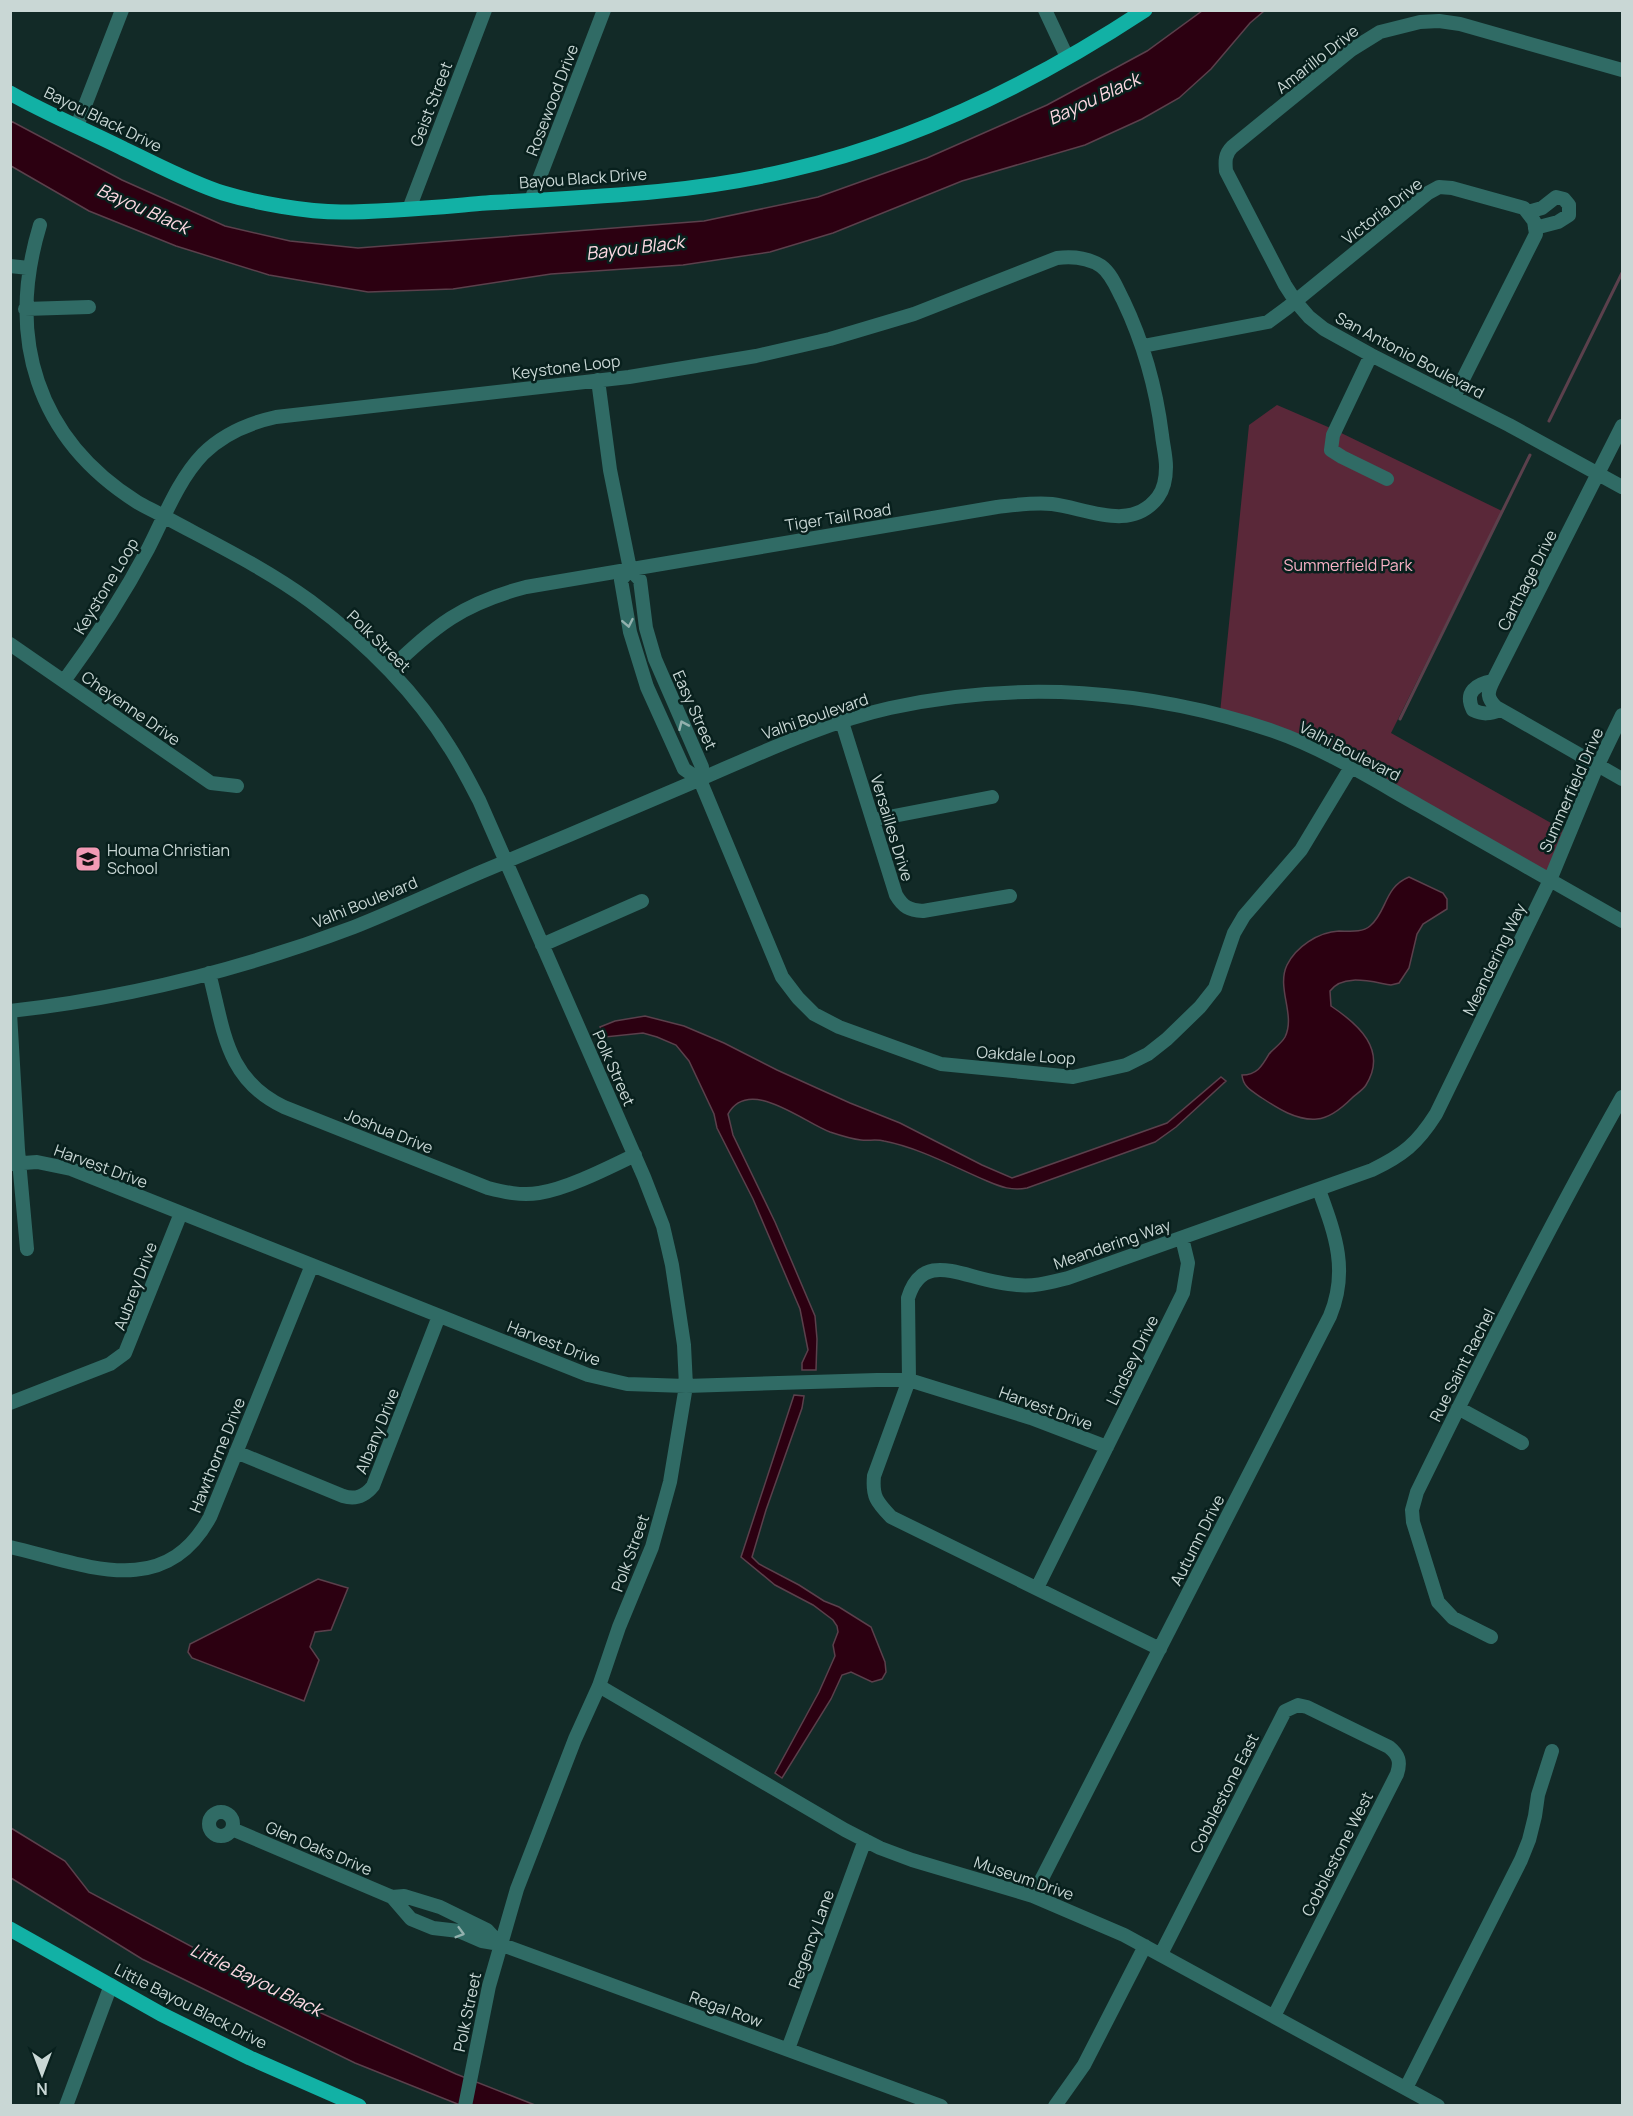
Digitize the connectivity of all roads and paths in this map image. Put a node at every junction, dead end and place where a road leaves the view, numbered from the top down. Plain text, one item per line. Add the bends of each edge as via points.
1 (122, 10) edge
2 (485, 10) edge
3 (604, 10) edge
4 (1045, 10) edge
5 (1145, 10) edge
6 (1068, 57) junction
7 (1623, 70) edge
8 (10, 93) edge
9 (78, 126) junction
10 (1225, 161) joint
11 (531, 200) junction
12 (409, 209) junction
13 (1528, 212) junction
14 (40, 225) dead end
15 (1535, 228) junction
16 (10, 266) edge
17 (29, 268) junction
18 (1296, 302) junction
19 (89, 308) dead end
20 (25, 309) junction
21 (1143, 346) junction
22 (1371, 355) junction
23 (598, 380) junction
24 (1454, 397) junction
25 (1623, 426) edge
26 (1599, 474) junction
27 (1387, 478) dead end
28 (1623, 487) edge
29 (165, 516) junction
30 (630, 568) junction
31 (10, 644) edge
32 (389, 670) junction
33 (659, 670) junction
34 (643, 676) junction
35 (64, 681) junction
36 (1493, 681) junction
37 (1501, 710) junction
38 (1623, 715) edge
39 (842, 722) junction
40 (1598, 765) junction
41 (1351, 766) junction
42 (1623, 779) edge
43 (700, 780) junction
44 (237, 786) dead end
45 (992, 797) dead end
46 (873, 820) junction
47 (506, 862) junction
48 (1550, 880) junction
49 (1010, 896) dead end
50 (642, 901) dead end
51 (1623, 921) edge
52 (542, 945) junction
53 (209, 973) junction
54 (10, 1012) edge
55 (1623, 1097) edge
56 (635, 1155) junction
57 (15, 1163) edge
58 (1319, 1190) junction
59 (181, 1213) junction
60 (1182, 1238) junction
61 (27, 1249) dead end
62 (312, 1265) junction
63 (440, 1316) junction
64 (909, 1380) junction
65 (686, 1386) junction
66 (10, 1403) edge
67 (1458, 1408) junction
68 (1522, 1443) dead end
69 (1107, 1447) junction
70 (236, 1452) junction
71 (10, 1547) edge
72 (1037, 1588) junction
73 (1491, 1637) dead end
74 (1160, 1649) junction
75 (599, 1686) junction
76 (1350, 1728) joint
77 (1552, 1751) dead end
78 (232, 1829) dead end
79 (865, 1840) junction
80 (1033, 1896) junction
81 (392, 1897) junction
82 (431, 1904) junction
83 (424, 1924) junction
84 (10, 1929) edge
85 (500, 1944) junction
86 (1145, 1946) junction
87 (1161, 1954) junction
88 (111, 1985) junction
89 (1274, 2016) junction
90 (788, 2049) junction
91 (1406, 2088) junction
92 (66, 2106) edge
93 (359, 2106) edge
94 (465, 2106) edge
95 (941, 2106) edge
96 (1055, 2106) edge
97 (1438, 2106) edge

1 - 9 street
2 - 12 street, Geist Street
3 - 11 street, Rosewood Drive
4 - 6 street
5 - 6 main road, Bayou Black Drive
6 - 11 main road, Bayou Black Drive via 932,126 792,170 688,188
7 - 10 street, Amarillo Drive via 1460,24 1405,24 1380,32 1351,50 1232,147
8 - 9 main road, Bayou Black Drive
9 - 12 main road, Bayou Black Drive via 223,193 339,212
10 - 18 street, San Antonio Boulevard via 1226,171
11 - 12 main road, Bayou Black Drive
13 - 15 street
13 - 15 street via 1542,208 1556,197 1569,206 1565,219
13 - 18 street, Victoria Drive via 1439,187
14 - 17 street, Polk Street
15 - 24 street via 1536,234
16 - 17 street
17 - 20 street, Polk Street
18 - 21 street, Victoria Drive via 1268,322
18 - 22 street, San Antonio Boulevard via 1324,329
19 - 20 street
20 - 29 street, Polk Street via 33,369 65,437 113,486
21 - 23 street, Keystone Loop via 1112,278 1101,267 1073,256 1058,258 914,314 830,339 704,366
21 - 30 street, Tiger Tail Road via 1159,414 1166,467 1158,497 1134,514 1117,517 1049,504 1021,505
22 - 24 street, San Antonio Boulevard
22 - 27 street via 1333,435 1331,450
23 - 29 street, Keystone Loop via 255,422 230,433 203,454
23 - 30 street, Easy Street via 610,470
24 - 26 street, San Antonio Boulevard
25 - 26 street, Carthage Drive
26 - 28 street, San Antonio Boulevard
26 - 36 street, Carthage Drive
29 - 32 street, Polk Street via 309,600
29 - 35 street, Keystone Loop via 115,608
30 - 32 street, Tiger Tail Road via 493,596 439,625
30 - 33 street, Easy Street via 640,580 646,628
30 -> 34 street, Easy Street via 621,580
31 - 35 street, Cheyenne Drive
32 - 47 street, Polk Street via 450,747
33 - 34 street
43 -> 33 street, Easy Street via 702,767
34 - 43 street, Easy Street via 684,769
35 - 44 street, Cheyenne Drive via 211,783
36 - 37 street via 1489,700
36 - 37 street via 1472,689 1470,704 1480,714
37 - 40 street
38 - 40 street, Summerfield Drive
39 - 41 street, Valhi Boulevard via 885,709 952,698 1026,691 1080,692 1149,700 1220,715 1276,732
39 - 43 street, Valhi Boulevard
39 - 46 street, Versailles Drive
40 - 42 street
40 - 48 street, Summerfield Drive
41 - 43 street, Oakdale Loop via 1300,850 1244,916 1215,988 1200,1007 1148,1054 1126,1065 1073,1077 941,1064 814,1014 782,977
41 - 48 street, Valhi Boulevard
43 - 47 street, Valhi Boulevard
45 - 46 street
46 - 49 street, Versailles Drive via 896,895 912,910
47 - 52 street, Polk Street
47 - 53 street, Valhi Boulevard via 355,926
48 - 51 street, Valhi Boulevard
48 - 58 street, Meandering Way via 1427,1129 1405,1152 1387,1163
50 - 52 street
52 - 56 street, Polk Street
53 - 54 street, Valhi Boulevard via 159,988
53 - 56 street, Joshua Drive via 229,1051 239,1070 254,1088 284,1107 511,1194 560,1187
54 - 57 street
55 - 67 street, Rue Saint Rachel via 1571,1188
56 - 65 street, Polk Street via 663,1226 672,1265
57 - 59 street, Harvest Drive via 60,1165
57 - 61 street
58 - 60 street, Meandering Way
58 - 74 street, Autumn Drive via 1338,1246 1336,1302
59 - 62 street, Harvest Drive
59 - 66 street, Aubrey Drive via 125,1353 110,1364
60 - 64 street, Meandering Way via 1068,1278 1028,1286 952,1269 924,1274 908,1298
60 - 69 street, Lindsey Drive via 1188,1263 1183,1293
62 - 63 street, Harvest Drive
62 - 70 street, Hawthorne Drive
63 - 65 street, Harvest Drive via 601,1379
63 - 70 street, Albany Drive via 368,1493 343,1497
64 - 65 street, Harvest Drive
64 - 69 street, Harvest Drive via 1031,1418
64 - 72 street, Meandering Way via 874,1476 873,1491 879,1504 891,1517
65 - 75 street, Polk Street via 670,1482 654,1539
67 - 68 street
67 - 73 street, Rue Saint Rachel via 1417,1492 1413,1522 1438,1602 1453,1618
69 - 72 street, Lindsey Drive
70 - 71 street, Hawthorne Drive via 204,1528 189,1546 163,1564 118,1571
72 - 74 street, Meandering Way
74 - 80 street, Autumn Drive
75 - 79 street, Museum Drive
75 - 85 street, Polk Street via 517,1889
76 - 87 street, Cobblestone East via 1302,1705 1285,1710
76 - 89 street, Cobblestone West via 1389,1747 1396,1753 1400,1766
77 - 91 street via 1521,1860
78 - 81 street, Glen Oaks Drive
79 - 80 street, Museum Drive via 912,1860
79 - 90 street, Regency Lane
80 - 86 street, Museum Drive
81 - 82 street, Glen Oaks Drive via 404,1896
81 - 83 street, Glen Oaks Drive via 411,1919
82 - 83 street
82 - 85 street, Glen Oaks Drive via 487,1930
83 -> 85 street, Glen Oaks Drive
84 - 88 main road, Little Bayou Black Drive
85 - 90 street, Regal Row
85 - 94 street, Polk Street
86 - 87 street, Museum Drive
86 - 96 street via 1084,2065
87 - 89 street, Museum Drive
88 - 92 street
88 - 93 main road, Little Bayou Black Drive via 250,2058
89 - 91 street, Museum Drive
90 - 95 street, Regal Row
91 - 97 street, Museum Drive

